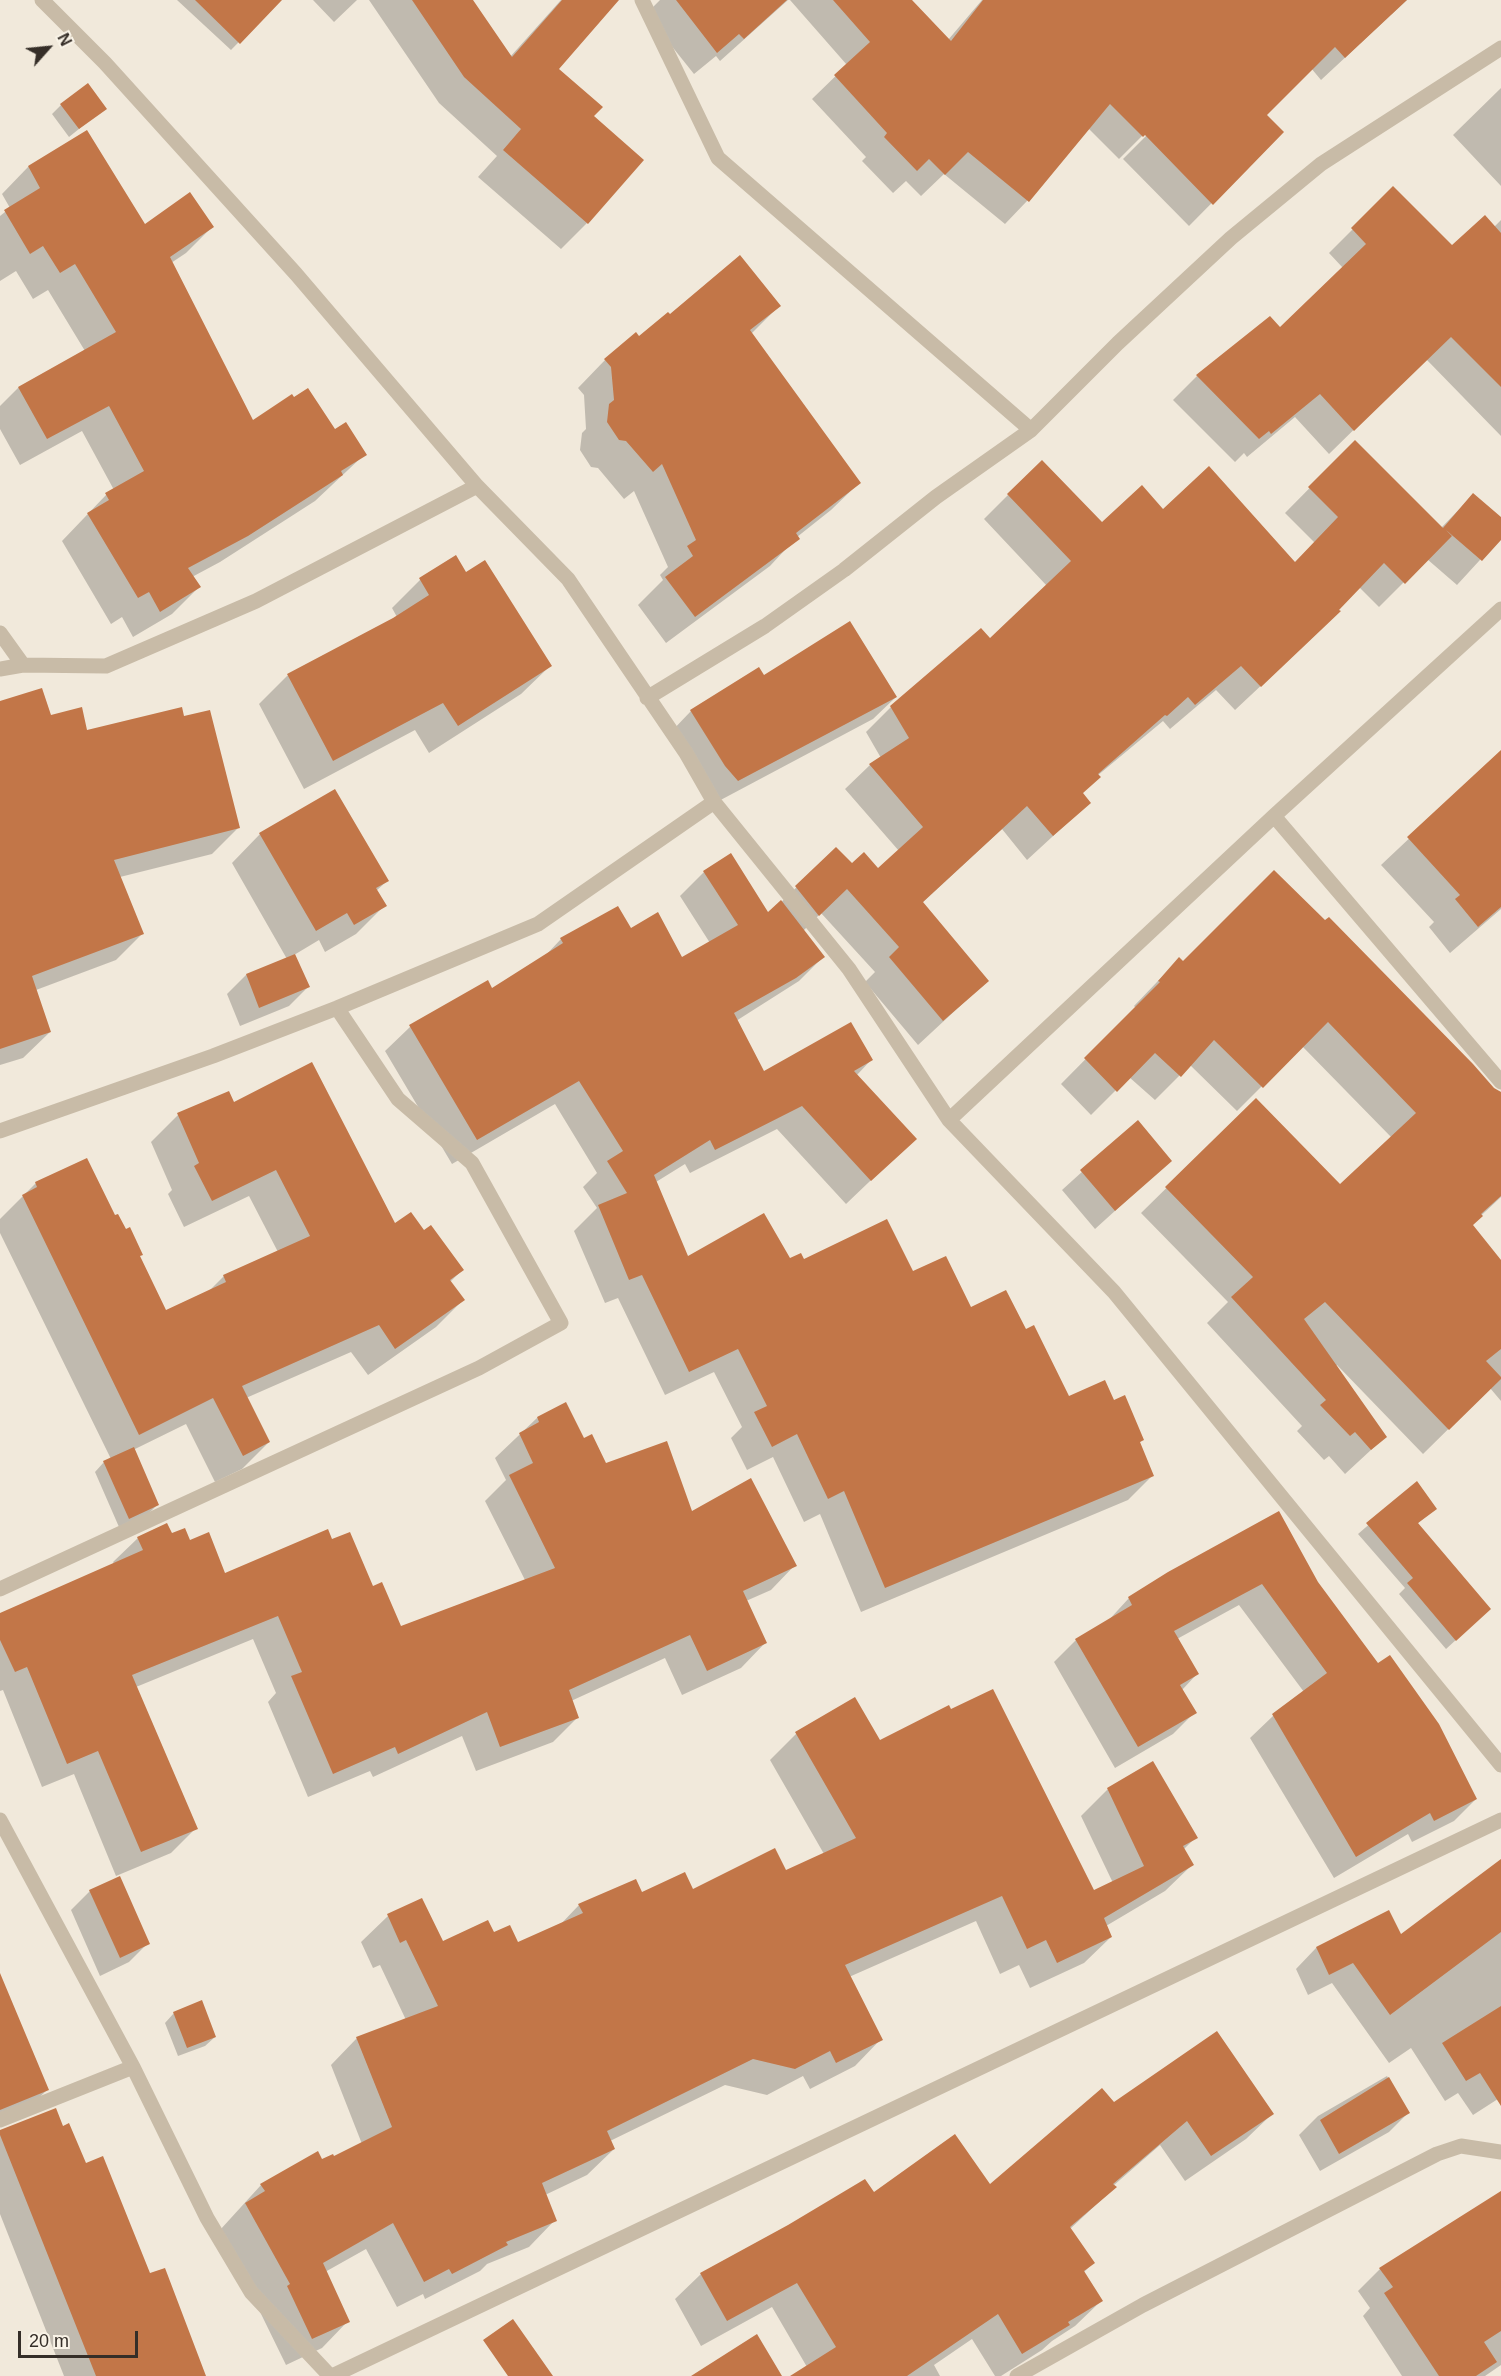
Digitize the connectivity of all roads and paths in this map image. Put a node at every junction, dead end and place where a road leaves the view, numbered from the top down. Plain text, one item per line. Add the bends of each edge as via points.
1 (42, 0) edge
2 (642, 0) edge
3 (1501, 48) edge
4 (1031, 429) junction
5 (477, 486) junction
6 (1501, 609) edge
7 (0, 633) edge
8 (23, 665) junction
9 (0, 669) edge
10 (647, 698) junction
11 (714, 802) junction
12 (1274, 816) junction
13 (337, 1008) junction
14 (1501, 1082) edge
15 (950, 1120) junction
16 (0, 1131) edge
17 (0, 1589) edge
18 (1501, 1765) edge
19 (0, 1820) edge
20 (1501, 1820) edge
21 (133, 2067) junction
22 (0, 2120) edge
23 (1501, 2152) edge
24 (331, 2376) edge
25 (1017, 2376) edge

1 - 5 street via 105,63 296,274
2 - 4 street via 718,158
3 - 4 street via 1322,164 1231,238
4 - 10 street via 765,626
5 - 8 street via 256,602 106,666
5 - 10 street via 568,579
6 - 12 street
7 - 8 street
8 - 9 street
10 - 11 street
11 - 13 street via 538,924
11 - 15 street via 849,969
12 - 14 street
12 - 15 street
13 - 16 street
13 - 17 street via 398,1099 472,1163 561,1323 478,1368
15 - 18 street via 1114,1292
19 - 21 street
20 - 24 street
21 - 22 street
21 - 24 street via 207,2218 252,2292
23 - 25 street via 1461,2146 1437,2154 1143,2305

